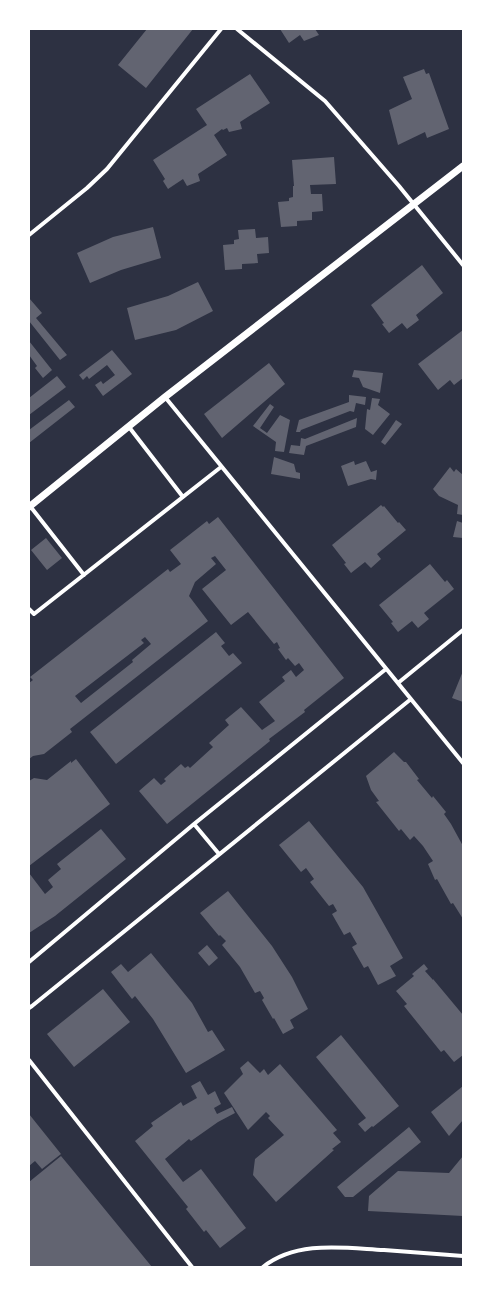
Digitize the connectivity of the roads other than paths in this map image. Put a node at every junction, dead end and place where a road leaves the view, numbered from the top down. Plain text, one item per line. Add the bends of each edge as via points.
1 (221, 29) edge
2 (237, 29) edge
3 (463, 166) edge
4 (414, 204) junction
5 (29, 235) edge
6 (463, 265) edge
7 (165, 397) junction
8 (129, 427) junction
9 (221, 467) junction
10 (184, 497) junction
11 (29, 507) edge
12 (84, 575) junction
13 (29, 609) edge
14 (463, 630) edge
15 (386, 669) junction
16 (398, 683) junction
17 (411, 699) junction
18 (463, 763) edge
19 (194, 824) junction
20 (219, 854) junction
21 (29, 962) edge
22 (29, 1008) edge
23 (29, 1060) edge
24 (463, 1256) edge
25 (192, 1267) edge
26 (263, 1267) edge

1 - 5 street via 107,169
2 - 4 street via 325,101
3 - 4 street
4 - 6 street
4 - 7 street
7 - 8 street
7 - 9 street
8 - 10 street
8 - 11 street
9 - 10 street
9 - 15 street
10 - 12 street
11 - 12 street
12 - 13 street via 34,614
14 - 16 street
15 - 16 street
15 - 19 street
16 - 17 street
17 - 18 street
17 - 20 street
19 - 20 street
19 - 21 street
20 - 22 street
23 - 25 street
24 - 26 street via 337,1247 313,1248 277,1258

